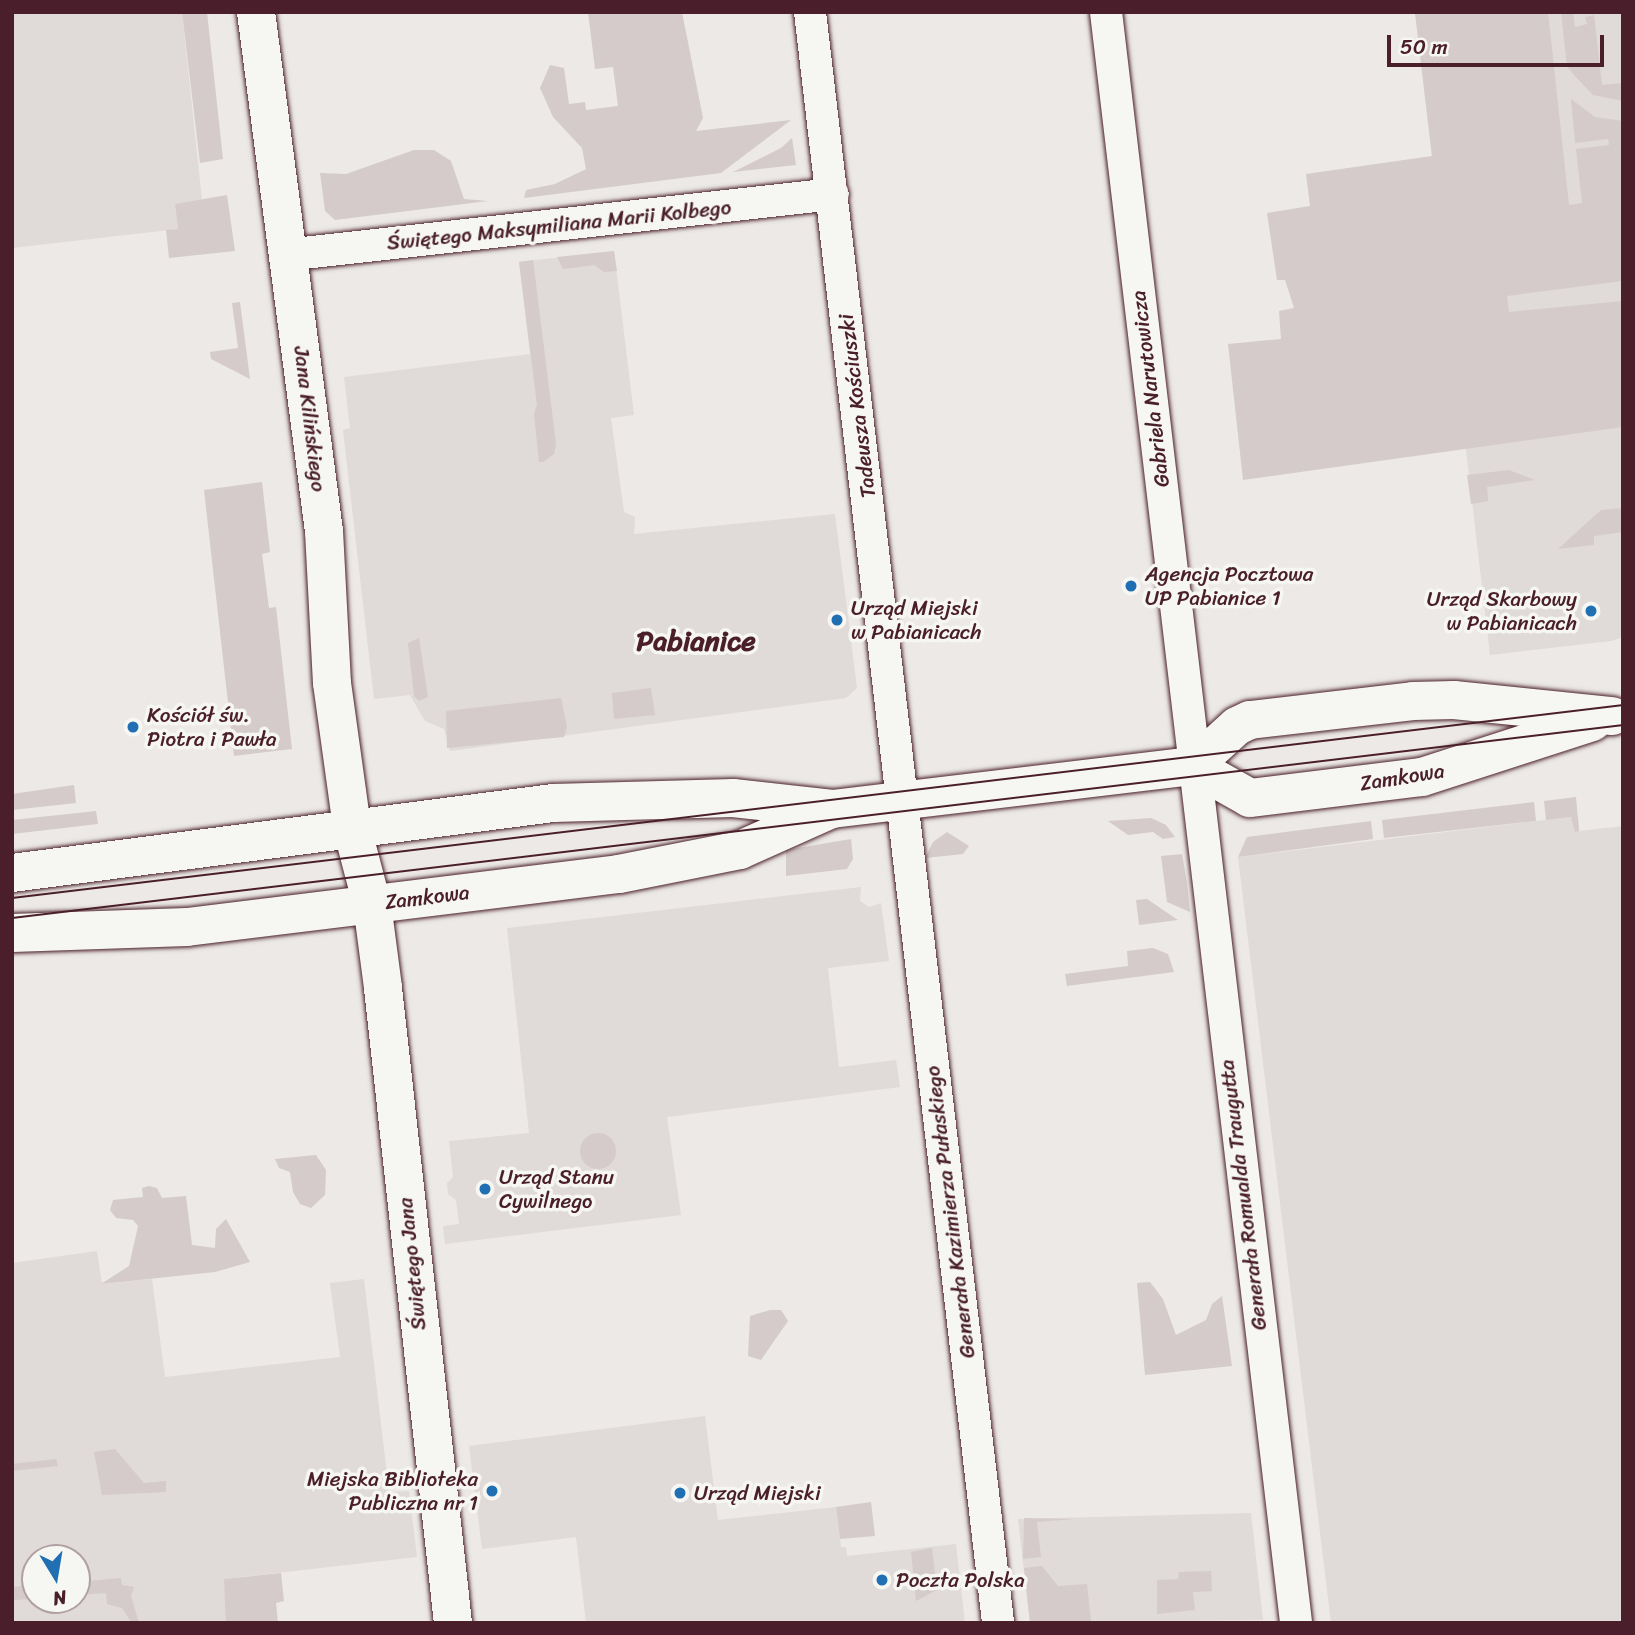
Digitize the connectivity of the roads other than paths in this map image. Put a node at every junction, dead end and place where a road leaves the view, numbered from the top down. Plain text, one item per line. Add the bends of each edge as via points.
1 (256, 12) edge
2 (810, 12) edge
3 (1106, 12) edge
4 (832, 194) junction
5 (286, 255) junction
6 (1618, 715) edge
7 (1193, 766) junction
8 (901, 801) junction
9 (832, 809) junction
10 (352, 828) junction
11 (12, 873) edge
12 (372, 904) junction
13 (12, 933) edge
14 (453, 1623) edge
15 (998, 1623) edge
16 (1296, 1623) edge

1 - 5 street, Jana Kilińskiego
2 - 4 street, Tadeusza Kościuszki
3 - 7 street, Gabriela Narutowicza
4 - 5 street, Świętego Maksymiliana Marii Kolbego
4 - 8 street, Tadeusza Kościuszki
5 - 10 street, Jana Kilińskiego via 324,531 332,683
6 - 7 street, Zamkowa via 1454,699 1250,720
6 - 7 street, Zamkowa via 1422,777 1250,798
7 - 8 street, Zamkowa
7 - 16 street, Generała Romualda Traugutta
8 - 9 street, Zamkowa
8 - 15 street, Generała Kazimierza Pułaskiego
9 - 10 street, Zamkowa via 733,798 582,801
9 - 12 street, Zamkowa via 749,846 684,863
10 - 11 street, Zamkowa
10 - 12 street, Jana Kilińskiego
12 - 13 street, Zamkowa via 187,927
12 - 14 street, Świętego Jana

